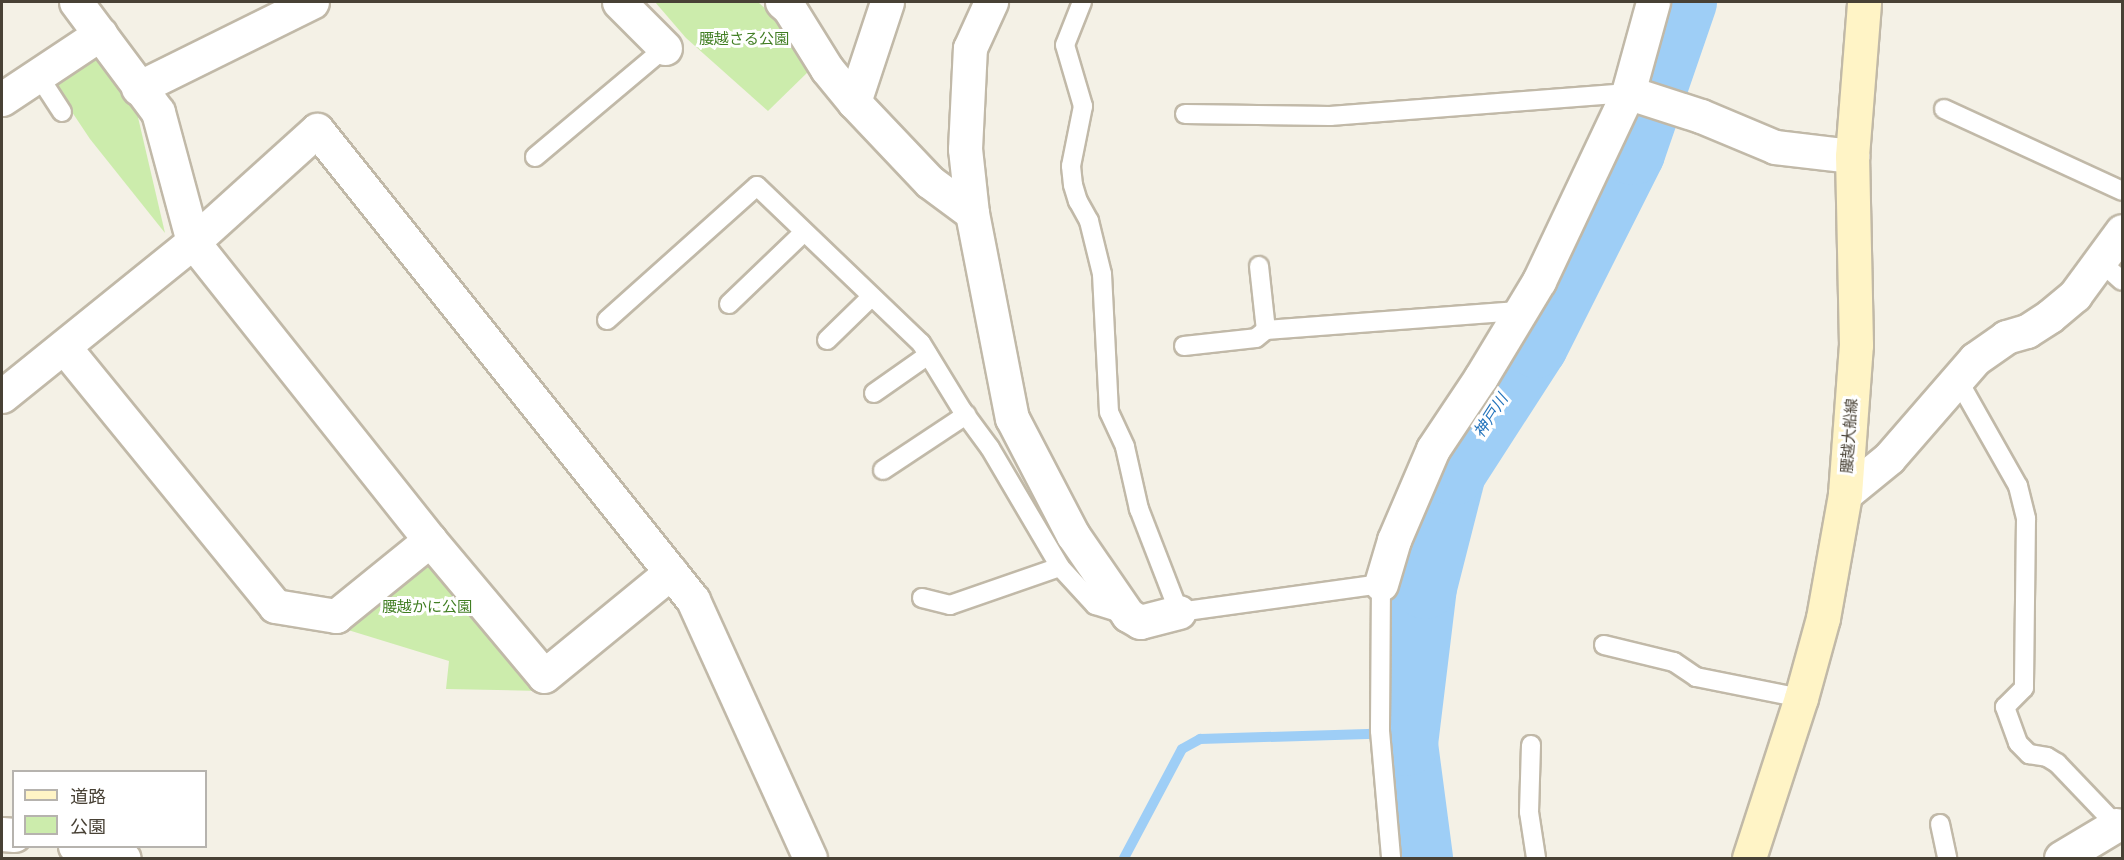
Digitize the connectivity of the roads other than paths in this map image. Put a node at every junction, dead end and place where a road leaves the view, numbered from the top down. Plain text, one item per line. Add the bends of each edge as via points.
1 (76, 2) edge
2 (312, 2) edge
3 (619, 2) edge
4 (782, 2) edge
5 (887, 2) edge
6 (990, 2) edge
7 (1082, 2) edge
8 (1653, 2) edge
9 (1864, 2) edge
10 (100, 34) junction
11 (665, 48) joint
12 (39, 75) junction
13 (138, 88) junction
14 (1633, 94) junction
15 (2, 99) edge
16 (854, 102) junction
17 (1944, 109) dead end
18 (63, 112) dead end
19 (1185, 114) dead end
20 (1852, 156) junction
21 (535, 157) dead end
22 (2122, 191) edge
23 (972, 213) junction
24 (2122, 231) edge
25 (804, 232) junction
26 (193, 242) junction
27 (1259, 266) dead end
28 (2112, 272) edge
29 (871, 297) junction
30 (729, 304) dead end
31 (1521, 311) junction
32 (607, 321) dead end
33 (1266, 330) junction
34 (827, 340) dead end
35 (1184, 346) dead end
36 (64, 347) junction
37 (928, 355) junction
38 (1958, 380) junction
39 (874, 393) dead end
40 (2, 396) edge
41 (966, 415) junction
42 (883, 470) dead end
43 (1845, 494) junction
44 (430, 540) junction
45 (1060, 567) junction
46 (671, 572) junction
47 (1381, 584) junction
48 (922, 598) dead end
49 (1179, 612) junction
50 (1128, 615) junction
51 (1604, 645) dead end
52 (1801, 698) junction
53 (1531, 745) dead end
54 (1940, 824) dead end
55 (2119, 828) edge
56 (83, 848) edge
57 (124, 858) edge
58 (810, 858) edge
59 (1392, 858) edge
60 (1536, 858) edge
61 (1749, 858) edge
62 (1947, 858) edge
63 (2061, 858) edge

1 - 10 street
2 - 13 street
3 - 11 street
4 - 16 street
5 - 16 street
6 - 23 street via 970,48 965,149
7 - 49 lane via 1065,45 1083,106 1071,166 1073,185 1089,220 1102,274 1109,412 1125,447 1138,509
8 - 14 street
9 - 20 main road, 腰越大船線
10 - 12 street
10 - 13 street
11 - 21 lane
12 - 15 street
12 - 18 lane
13 - 26 street via 158,112
14 - 19 lane via 1330,116
14 - 20 street via 1775,147
14 - 31 street
16 - 23 street via 930,182
17 - 22 lane
20 - 43 main road, 腰越大船線 via 1856,345
23 - 50 street via 1012,418 1073,535
24 - 28 street
25 - 29 lane
25 - 30 lane
25 - 32 lane via 757,186
26 - 36 street
26 - 44 street
26 - 46 street via 317,130
27 - 33 lane
28 - 38 street via 2050,315 1975,359
29 - 34 lane
29 - 37 lane via 921,343
31 - 33 lane
31 - 47 street via 1433,449 1394,540
33 - 35 lane via 1256,338
36 - 40 street
36 - 44 street via 275,606 336,616
37 - 39 lane
37 - 41 lane
38 - 43 street via 1889,458
38 - 55 lane via 2018,486 2026,519 2024,688 2005,707 2018,743 2029,754 2057,763
41 - 42 lane
41 - 45 lane via 990,448
43 - 52 main road, 腰越大船線 via 1823,618
44 - 46 street via 544,676
45 - 48 lane via 950,605
45 - 50 lane via 1095,605
46 - 58 street via 693,600
47 - 49 lane
47 - 59 lane via 1380,731
49 - 50 street via 1140,622
51 - 52 lane via 1674,662 1695,677
52 - 61 main road, 腰越大船線
53 - 60 lane via 1529,812
54 - 62 lane
55 - 63 street
56 - 57 street

